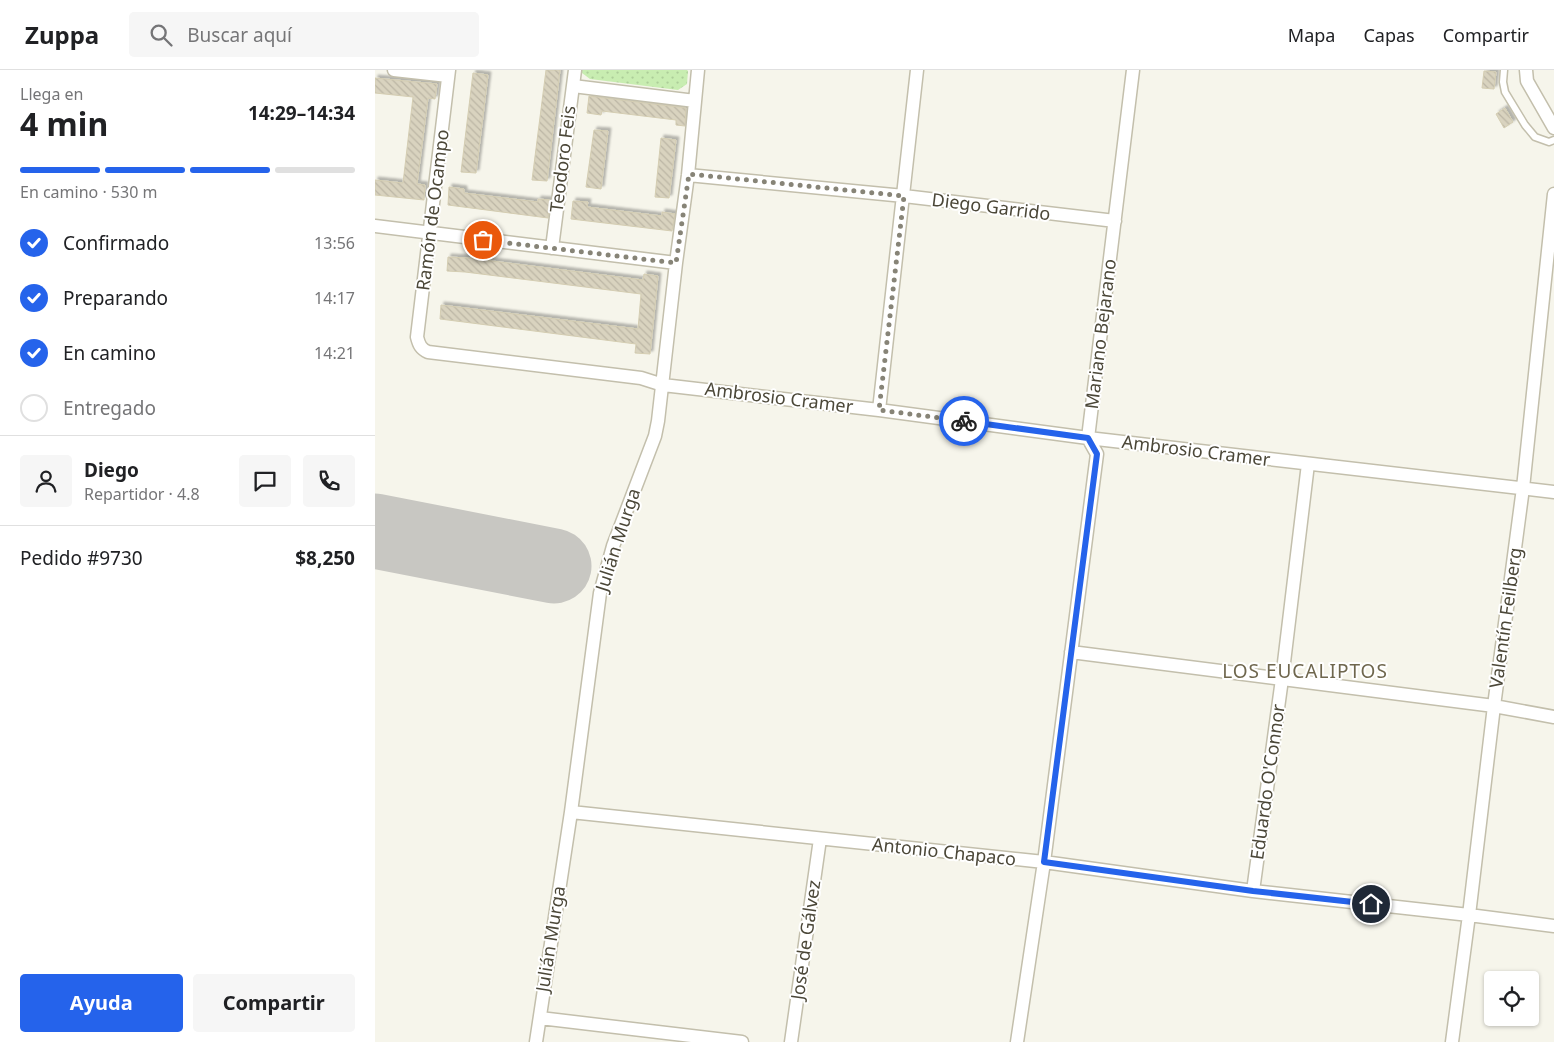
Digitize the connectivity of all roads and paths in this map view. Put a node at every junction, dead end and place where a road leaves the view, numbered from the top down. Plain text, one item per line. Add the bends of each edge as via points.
1 (394, 70) edge
2 (575, 70) edge
3 (698, 70) edge
4 (917, 70) edge
5 (1133, 70) edge
6 (1504, 70) edge
7 (1526, 70) edge
8 (448, 73) edge
9 (573, 86) junction
10 (695, 101) junction
11 (1554, 128) edge
12 (1554, 140) edge
13 (689, 174) junction
14 (1554, 194) edge
15 (904, 196) junction
16 (1115, 221) junction
17 (375, 226) edge
18 (430, 234) junction
19 (552, 248) junction
20 (676, 263) junction
21 (423, 350) joint
22 (663, 385) junction
23 (879, 410) junction
24 (1088, 438) junction
25 (1308, 464) junction
26 (1523, 488) junction
27 (1554, 492) edge
28 (1071, 652) junction
29 (1283, 679) junction
30 (1494, 706) junction
31 (1554, 717) edge
32 (571, 812) junction
33 (820, 838) junction
34 (1044, 862) junction
35 (1253, 891) junction
36 (1469, 915) junction
37 (1554, 926) edge
38 (539, 1018) junction
39 (536, 1042) edge
40 (742, 1042) edge
41 (791, 1042) edge
42 (1017, 1042) edge
43 (1452, 1042) edge

1 - 8 street
2 - 9 street, Teodoro Feis
3 - 10 street, Julián Murga
4 - 15 street
5 - 16 street, Mariano Bejarano
6 - 12 lane via 1505,92 1525,125 1535,137 1549,142
7 - 11 street via 1527,81
8 - 18 street, Ramón de Ocampo
9 - 10 street
9 - 19 street, Teodoro Feis
10 - 13 street, Julián Murga
13 - 15 street, Diego Garrido
13 - 20 street, Julián Murga
14 - 26 street, Valentín Feilberg
15 - 16 street, Diego Garrido
15 - 23 street
16 - 24 street, Mariano Bejarano
17 - 18 street
18 - 19 street
18 - 21 street, Ramón de Ocampo via 417,337
19 - 20 street
20 - 22 street, Julián Murga
21 - 22 street, Ambrosio Cramer via 641,378
22 - 23 street, Ambrosio Cramer
22 - 32 street, Julián Murga via 655,436 613,546 600,593
23 - 24 street, Ambrosio Cramer
24 - 25 street, Ambrosio Cramer
24 - 28 street, Mariano Bejarano via 1097,454
25 - 26 street, Ambrosio Cramer
25 - 29 street, Eduardo O'Connor
26 - 27 street, Ambrosio Cramer
26 - 30 street, Valentín Feilberg
28 - 29 street
28 - 34 street, Mariano Bejarano
29 - 30 street
29 - 35 street, Eduardo O'Connor
30 - 31 street
30 - 36 street, Valentín Feilberg
32 - 33 street, Antonio Chapaco
32 - 38 street, Julián Murga
33 - 34 street, Antonio Chapaco
33 - 41 street, José de Gálvez
34 - 35 street, Antonio Chapaco
34 - 42 street, Mariano Bejarano
35 - 36 street, Antonio Chapaco
36 - 37 street, Antonio Chapaco
36 - 43 street, Valentín Feilberg
38 - 39 street, Julián Murga
38 - 40 street

